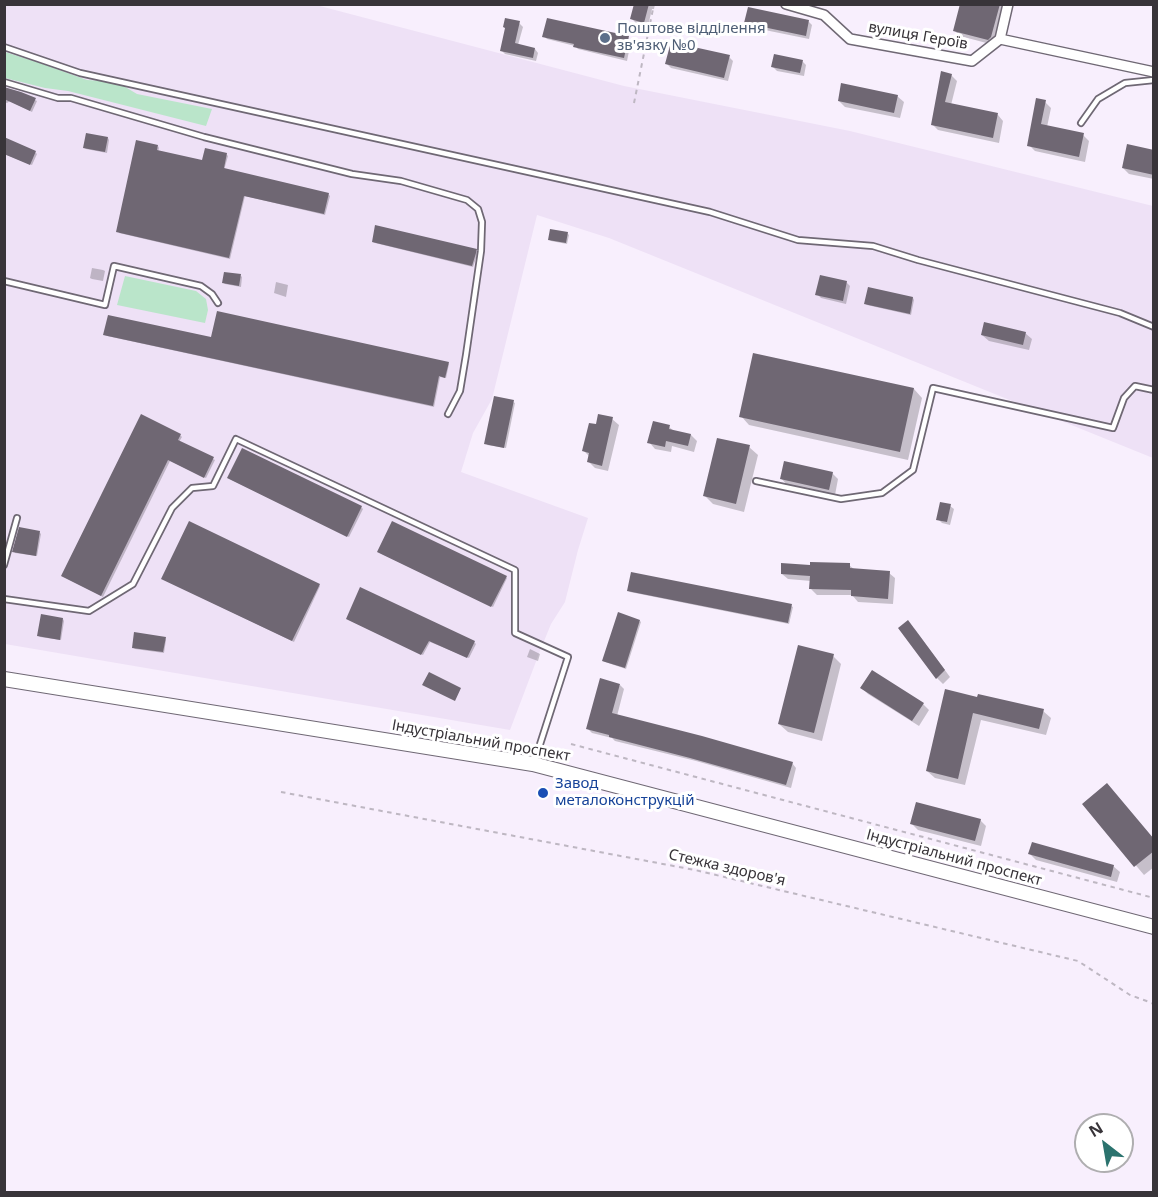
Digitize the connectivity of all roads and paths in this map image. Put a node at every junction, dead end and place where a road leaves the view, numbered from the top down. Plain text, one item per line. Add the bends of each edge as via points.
1 (654, 4) edge
2 (786, 4) edge
3 (1008, 4) edge
4 (1000, 39) junction
5 (4, 47) edge
6 (1154, 72) edge
7 (1154, 80) edge
8 (4, 82) edge
9 (634, 103) dead end
10 (1081, 123) dead end
11 (4, 280) edge
12 (218, 303) dead end
13 (1154, 327) edge
14 (1154, 390) edge
15 (448, 414) dead end
16 (756, 482) dead end
17 (17, 518) dead end
18 (4, 565) edge
19 (4, 598) edge
20 (4, 679) edge
21 (571, 744) dead end
22 (533, 764) junction
23 (281, 792) dead end
24 (1154, 898) edge
25 (1154, 927) edge
26 (1154, 1006) edge

1 - 9 path
2 - 4 street, вулиця Героїв via 824,15 850,39 972,61
3 - 4 street
4 - 6 street
5 - 13 lane via 80,74 710,212 798,240 873,246 1120,313
7 - 10 lane via 1125,83 1098,99
8 - 15 lane via 204,137 352,174 401,181 467,200 478,209 482,222 481,251 460,391
11 - 12 lane via 105,305 114,266 201,286
14 - 16 lane via 1135,386 1124,398 1113,428 933,388 913,470 882,493 841,499
17 - 18 lane
19 - 22 lane via 89,611 133,584 172,508 192,488 213,486 236,439 514,570 514,633 568,657
20 - 22 street, Індустріальний проспект
21 - 24 path
22 - 25 street, Індустріальний проспект
23 - 26 path, Стежка здоров'я via 695,870 1078,961

